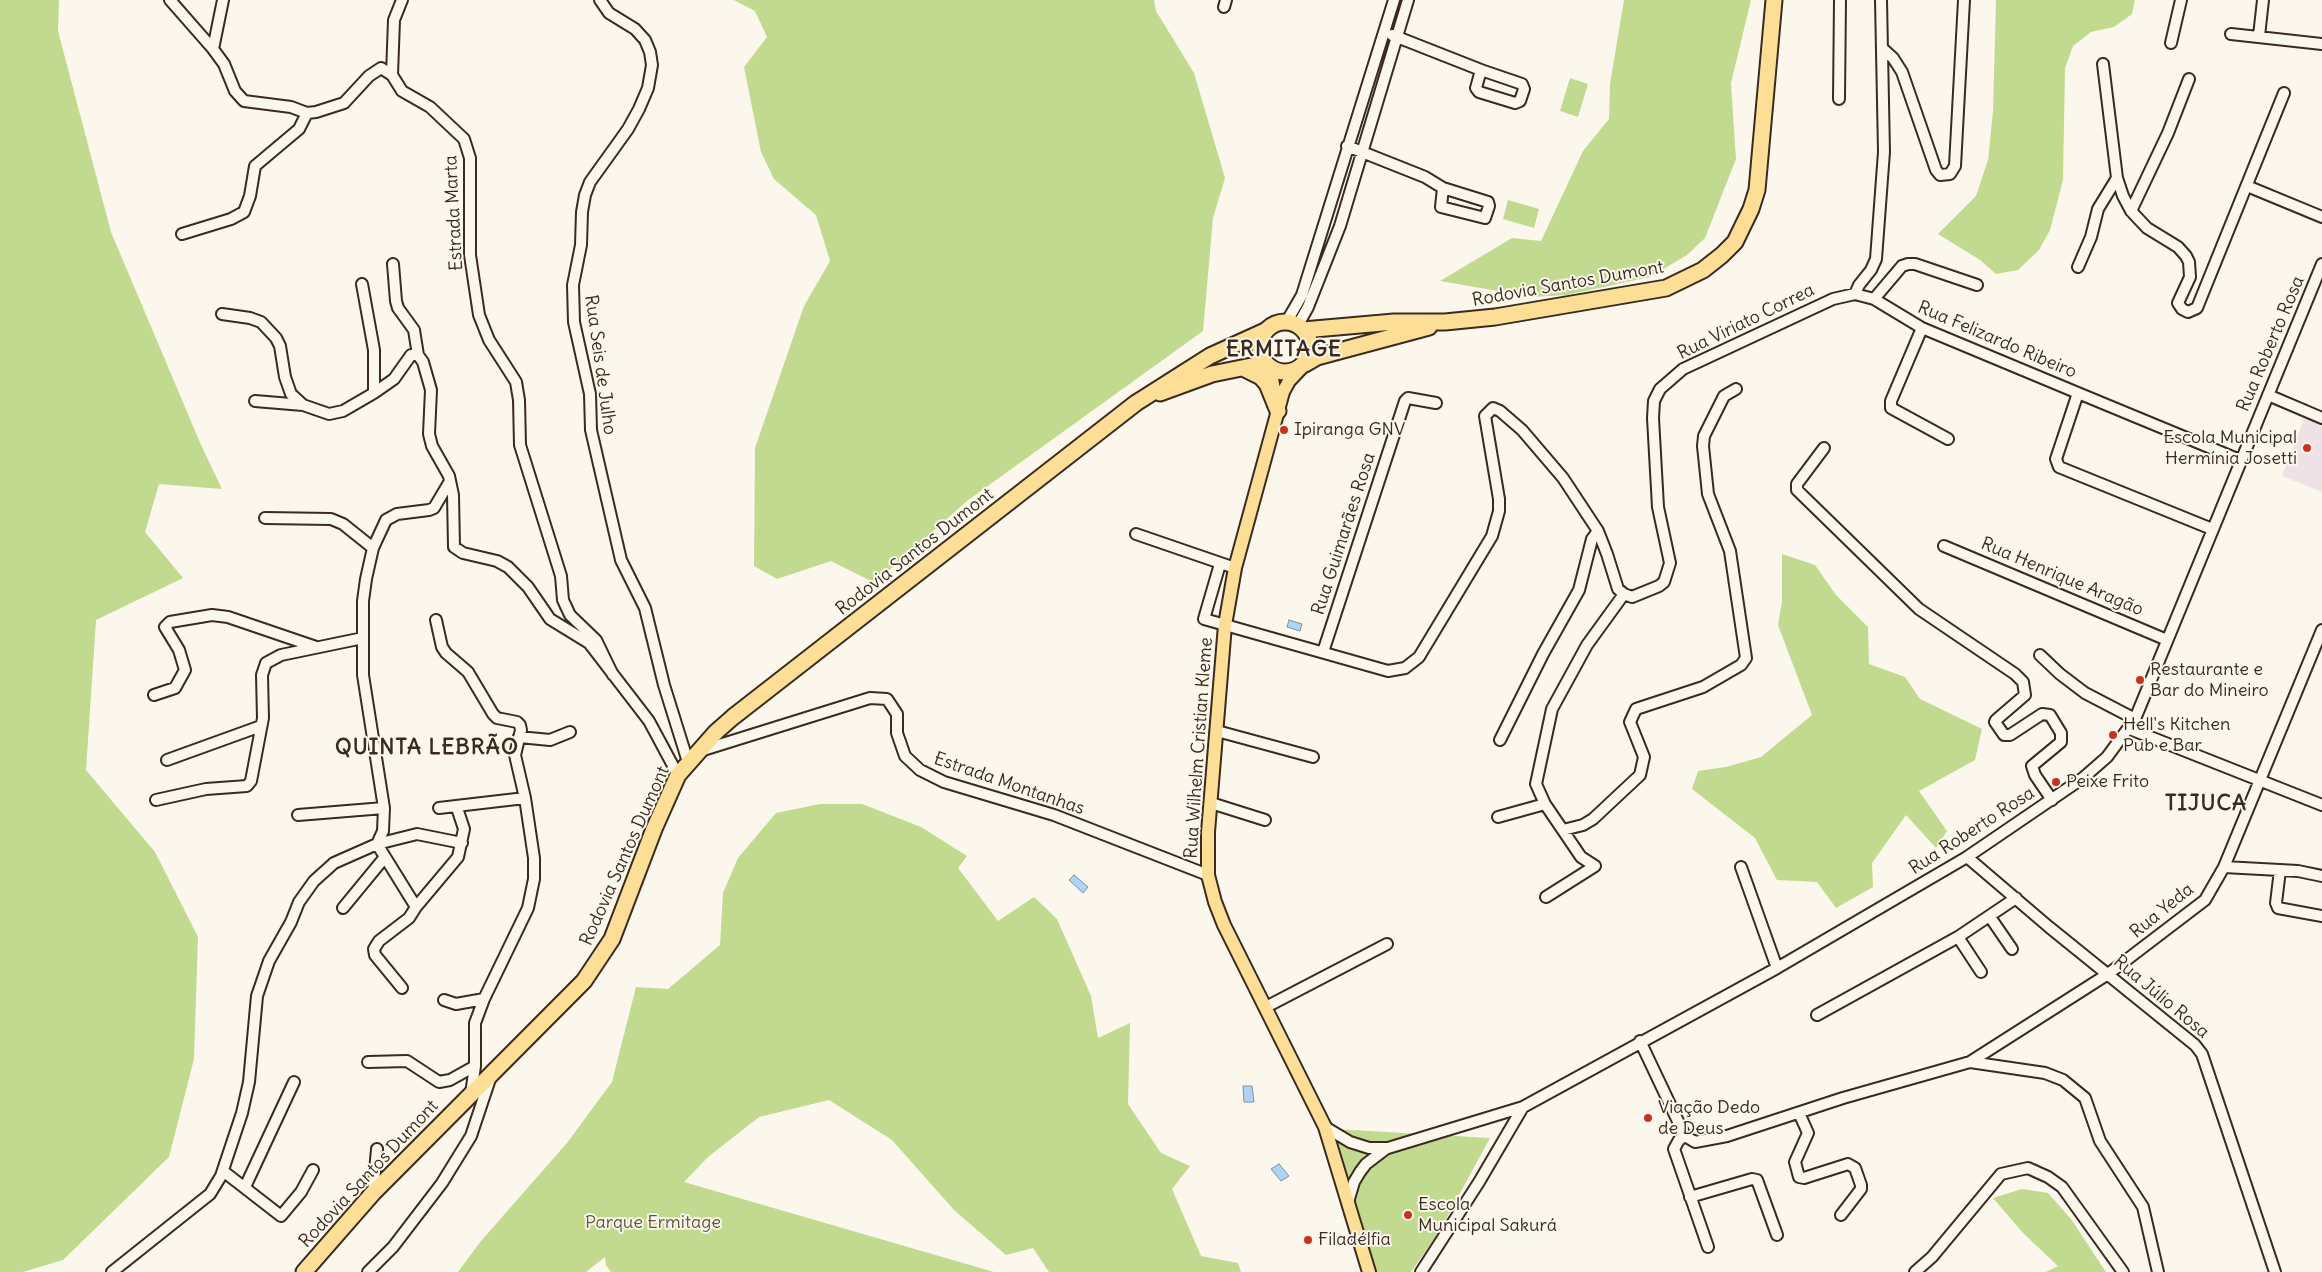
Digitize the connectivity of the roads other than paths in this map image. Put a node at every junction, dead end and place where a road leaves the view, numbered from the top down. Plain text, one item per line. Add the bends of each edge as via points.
1 (170, 0) edge
2 (223, 0) edge
3 (402, 0) edge
4 (600, 0) edge
5 (1394, 0) edge
6 (1408, 0) edge
7 (1774, 0) edge
8 (1840, 0) edge
9 (1881, 0) edge
10 (1964, 0) edge
11 (2181, 0) edge
12 (2264, 0) edge
13 (1384, 32) junction
14 (2231, 34) dead end
15 (1397, 36) junction
16 (2259, 36) junction
17 (2170, 43) dead end
18 (2322, 44) edge
19 (213, 48) junction
20 (1883, 49) junction
21 (2103, 64) dead end
22 (1481, 70) junction
23 (392, 75) junction
24 (2189, 79) dead end
25 (2284, 92) dead end
26 (1839, 99) dead end
27 (307, 113) junction
28 (1347, 146) junction
29 (1361, 152) junction
30 (2117, 178) junction
31 (2248, 186) junction
32 (1443, 188) junction
33 (2132, 211) junction
34 (2322, 217) edge
35 (182, 234) dead end
36 (394, 264) dead end
37 (2322, 264) edge
38 (2078, 267) dead end
39 (362, 284) dead end
40 (1977, 285) dead end
41 (1855, 294) junction
42 (1874, 299) junction
43 (222, 314) dead end
44 (1445, 322) junction
45 (1296, 326) junction
46 (1922, 328) junction
47 (1265, 331) junction
48 (418, 355) junction
49 (1304, 364) junction
50 (1268, 365) junction
51 (1243, 368) junction
52 (1736, 389) dead end
53 (2078, 392) junction
54 (374, 393) junction
55 (2268, 395) junction
56 (255, 401) dead end
57 (1136, 403) junction
58 (1436, 403) dead end
59 (303, 405) junction
60 (1278, 411) junction
61 (2322, 418) edge
62 (1948, 439) dead end
63 (1824, 448) dead end
64 (2240, 460) junction
65 (450, 481) junction
66 (266, 518) dead end
67 (2212, 529) junction
68 (1598, 531) junction
69 (1136, 534) dead end
70 (1944, 546) dead end
71 (373, 548) junction
72 (1220, 564) junction
73 (1235, 568) junction
74 (1624, 594) junction
75 (436, 620) dead end
76 (1225, 625) junction
77 (2322, 630) edge
78 (363, 638) junction
79 (2167, 640) junction
80 (317, 647) junction
81 (1323, 652) junction
82 (2040, 655) dead end
83 (613, 675) junction
84 (154, 695) dead end
85 (2133, 724) junction
86 (261, 726) junction
87 (1217, 731) junction
88 (570, 732) dead end
89 (519, 737) junction
90 (1500, 740) dead end
91 (693, 757) junction
92 (1314, 757) dead end
93 (166, 760) dead end
94 (678, 775) junction
95 (2262, 779) junction
96 (525, 798) junction
97 (156, 800) dead end
98 (2052, 800) junction
99 (1211, 803) junction
100 (1545, 804) junction
101 (2322, 805) edge
102 (384, 808) junction
103 (439, 808) dead end
104 (457, 808) junction
105 (298, 815) dead end
106 (1498, 817) dead end
107 (1265, 820) dead end
108 (1563, 830) junction
109 (462, 843) junction
110 (377, 844) junction
111 (385, 856) junction
112 (1967, 857) junction
113 (1741, 867) dead end
114 (2224, 867) junction
115 (2280, 870) junction
116 (1208, 875) junction
117 (2322, 876) edge
118 (1546, 897) dead end
119 (2016, 898) junction
120 (416, 907) junction
121 (343, 908) dead end
122 (2322, 916) edge
123 (1990, 917) junction
124 (1958, 937) junction
125 (1387, 944) dead end
126 (2012, 949) dead end
127 (1776, 968) junction
128 (1981, 972) dead end
129 (2108, 974) junction
130 (402, 988) dead end
131 (444, 1000) dead end
132 (484, 1000) junction
133 (1266, 1007) junction
134 (1817, 1015) dead end
135 (1640, 1041) junction
136 (368, 1062) dead end
137 (1970, 1062) junction
138 (476, 1066) junction
139 (493, 1070) junction
140 (294, 1082) dead end
141 (471, 1095) junction
142 (1523, 1107) junction
143 (1800, 1113) junction
144 (1325, 1127) junction
145 (1685, 1136) junction
146 (1388, 1148) junction
147 (378, 1149) dead end
148 (313, 1170) dead end
149 (223, 1171) junction
150 (246, 1187) junction
151 (372, 1193) junction
152 (1690, 1197) junction
153 (1348, 1202) junction
154 (1841, 1215) dead end
155 (1776, 1235) dead end
156 (1708, 1248) dead end
157 (112, 1272) edge
158 (304, 1272) edge
159 (368, 1272) edge
160 (1369, 1272) edge
161 (1421, 1272) edge
162 (1915, 1272) edge
163 (2123, 1272) edge
164 (2158, 1272) edge
165 (2275, 1272) edge

1 - 19 street
2 - 19 street
3 - 23 street via 394,20
4 - 91 street, Rua Seis de Julho via 609,13 635,29 645,40 652,66 639,110 590,182 585,195 581,245 573,285 574,322 590,394 591,430 621,560 645,608 664,685
5 - 13 street
6 - 15 street
7 - 44 highway, Rodovia Santos Dumont via 1757,190 1743,228 1722,255 1703,270 1666,288 1495,317
8 - 26 street
9 - 20 street
10 - 20 street via 1954,166 1950,174 1940,175 1936,170 1902,72
11 - 17 street
12 - 16 street
13 - 15 street
13 - 28 street
14 - 16 street
15 - 22 street
15 - 29 street
16 - 18 street
19 - 27 street via 224,64 235,91 244,101 291,107
20 - 41 street via 1884,152 1876,258 1872,270
21 - 30 street
22 - 22 street via 1476,88 1479,92 1515,103 1520,101 1522,84
23 - 27 street via 381,68 344,103
23 - 83 street, Estrada Marta via 402,91 442,117 459,132 466,144 471,181 470,255 479,315 489,340 516,382 520,445 561,576 562,600 570,615 596,640
24 - 33 street
25 - 31 street
27 - 35 street via 298,129 255,166 249,202 244,212
28 - 29 street
28 - 45 street via 1302,295
29 - 32 street via 1425,177
29 - 45 street via 1340,226 1308,307
30 - 33 street
30 - 38 street via 2098,209 2091,237
31 - 33 street via 2193,311 2182,309 2178,303 2190,276 2186,256 2178,247 2146,228
31 - 34 street
32 - 32 street via 1488,202 1485,218 1441,207
36 - 48 street via 398,308 414,330
37 - 55 street, Rua Roberto Rosa
39 - 54 street via 374,350
40 - 42 street via 1908,264 1902,266
41 - 42 street, Rua Viriato Correa
41 - 74 street, Rua Viriato Correa via 1833,299 1683,369 1660,389 1654,400 1654,447 1658,507 1670,563 1664,582 1659,586 1632,597
42 - 46 street, Rua Felizardo Ribeiro
43 - 59 street via 250,318 261,322 270,331 280,346 288,388
44 - 45 highway
44 - 49 highway via 1318,357
45 - 47 highway via 1271,325
45 - 49 highway via 1309,345
46 - 53 street, Rua Felizardo Ribeiro
46 - 62 street via 1890,404 1894,411
47 - 50 highway via 1261,340
47 - 57 highway via 1210,356
48 - 54 street via 411,356 394,379
48 - 65 street via 430,390 428,434
49 - 50 highway via 1287,372
49 - 60 main road, Rua Wilhelm Cristian Kleme via 1289,381
50 - 51 highway
50 - 60 main road
51 - 57 highway via 1212,374
51 - 60 highway via 1261,377
52 - 108 street via 1724,396 1704,436 1703,446 1708,494 1730,551 1746,658 1741,665 1703,687 1636,709 1630,722 1644,757 1640,775 1593,819
53 - 64 street
53 - 67 street, Rua Felizardo Ribeiro via 2056,459 2058,467
54 - 59 street via 336,414
55 - 61 street
55 - 64 street, Rua Roberto Rosa
56 - 59 street
57 - 91 highway, Rodovia Santos Dumont via 733,717
58 - 81 street, Rua Guimarães Rosa via 1408,398 1405,401
60 - 73 main road, Rua Wilhelm Cristian Kleme
63 - 98 street via 1797,484 1797,490 1919,609 2023,682 2025,696 1995,722 2004,735 2010,735 2042,714 2050,715 2061,742 2032,766
64 - 67 street, Rua Roberto Rosa
65 - 71 street via 434,508 397,514 386,520
65 - 83 street via 454,547 463,553 508,567 528,587 550,619 589,643
66 - 71 street via 331,519 343,524
67 - 79 street, Rua Roberto Rosa
68 - 74 street via 1618,589
68 - 81 street via 1563,478 1522,430 1493,408 1485,416 1499,499 1497,521 1485,550 1419,656 1405,668 1388,671
68 - 90 street via 1592,539 1579,590
69 - 72 street
70 - 79 street, Rua Henrique Aragão
71 - 78 street via 363,601
72 - 73 street
72 - 76 street via 1204,618
73 - 76 main road, Rua Wilhelm Cristian Kleme
74 - 100 street via 1587,645 1552,709 1536,784
75 - 89 street via 446,653 468,672 497,718 520,725
76 - 81 street
76 - 87 main road, Rua Wilhelm Cristian Kleme
77 - 95 street, Rua Yeda
78 - 80 street
78 - 102 street via 366,701
79 - 85 street, Rua Roberto Rosa
80 - 84 street via 228,617 212,615 170,622 165,626 179,650 185,670 175,688
80 - 86 street via 266,662 262,675 264,708
82 - 85 street via 2085,693
83 - 94 street via 649,722
85 - 95 street
85 - 98 street, Rua Roberto Rosa via 2107,758
86 - 93 street
86 - 97 street via 248,786 206,789
87 - 92 street
87 - 99 main road, Rua Wilhelm Cristian Kleme
88 - 89 street via 550,740
89 - 96 street via 514,755
91 - 94 highway, Rodovia Santos Dumont
91 - 116 street, Estrada Montanhas via 870,698 887,699 897,714 898,733 905,756 920,770 944,782 1054,815
94 - 139 highway, Rodovia Santos Dumont via 616,932 603,956 584,982
95 - 101 street
95 - 114 street, Rua Yeda
96 - 104 street
96 - 132 street via 534,858 532,893
98 - 112 street, Rua Roberto Rosa
99 - 107 street
99 - 116 main road, Rua Wilhelm Cristian Kleme
100 - 106 street
100 - 108 street
102 - 105 street
102 - 110 street via 384,823
103 - 104 street
104 - 109 street via 464,829
108 - 118 street via 1581,857 1595,866
109 - 110 street via 417,834
109 - 120 street via 458,857
110 - 111 street
110 - 149 street via 334,863 314,881 299,902 292,922 269,962 257,996 247,1090
111 - 120 street
111 - 121 street
112 - 119 street, Rua Júlio Rosa
112 - 127 street, Rua Roberto Rosa
113 - 127 street
114 - 115 street
114 - 129 street, Rua Yeda via 2204,900
115 - 117 street
115 - 122 street via 2278,908
116 - 133 main road, Rua Wilhelm Cristian Kleme via 1214,902 1224,925
119 - 123 street
119 - 129 street, Rua Júlio Rosa
120 - 130 street via 409,918 379,941 374,949 375,955
123 - 124 street
123 - 126 street
124 - 128 street
124 - 134 street
125 - 133 street
127 - 135 street, Rua Roberto Rosa
129 - 137 street, Rua Yeda
129 - 165 street, Rua Júlio Rosa via 2202,1054
131 - 132 street via 456,1004
132 - 138 street via 475,1024
133 - 144 main road, Rua Wilhelm Cristian Kleme
135 - 142 street, Rua Roberto Rosa
135 - 145 street
136 - 138 street via 407,1061 439,1082 450,1080
137 - 143 street
137 - 164 street via 2045,1073 2069,1084 2085,1098 2100,1141 2143,1207
138 - 141 street
139 - 141 highway, Rodovia Santos Dumont
139 - 159 street via 476,1122 460,1154 415,1219
140 - 150 street
141 - 151 highway, Rodovia Santos Dumont
142 - 146 street, Rua Roberto Rosa
142 - 161 street
143 - 145 street via 1708,1141 1695,1142
143 - 154 street via 1808,1132 1794,1162 1799,1177 1848,1164 1855,1168 1860,1189
144 - 146 street via 1350,1142 1369,1148
144 - 153 main road, Rua Wilhelm Cristian Kleme
145 - 152 street via 1674,1149
146 - 153 street via 1360,1172
147 - 151 street
148 - 150 street via 283,1215
149 - 150 street
149 - 157 street via 203,1201
151 - 158 highway, Rodovia Santos Dumont
152 - 155 street via 1757,1180
152 - 156 street
153 - 160 main road, Rua Wilhelm Cristian Kleme
162 - 163 street via 1932,1257 2001,1174 2028,1168 2062,1188

